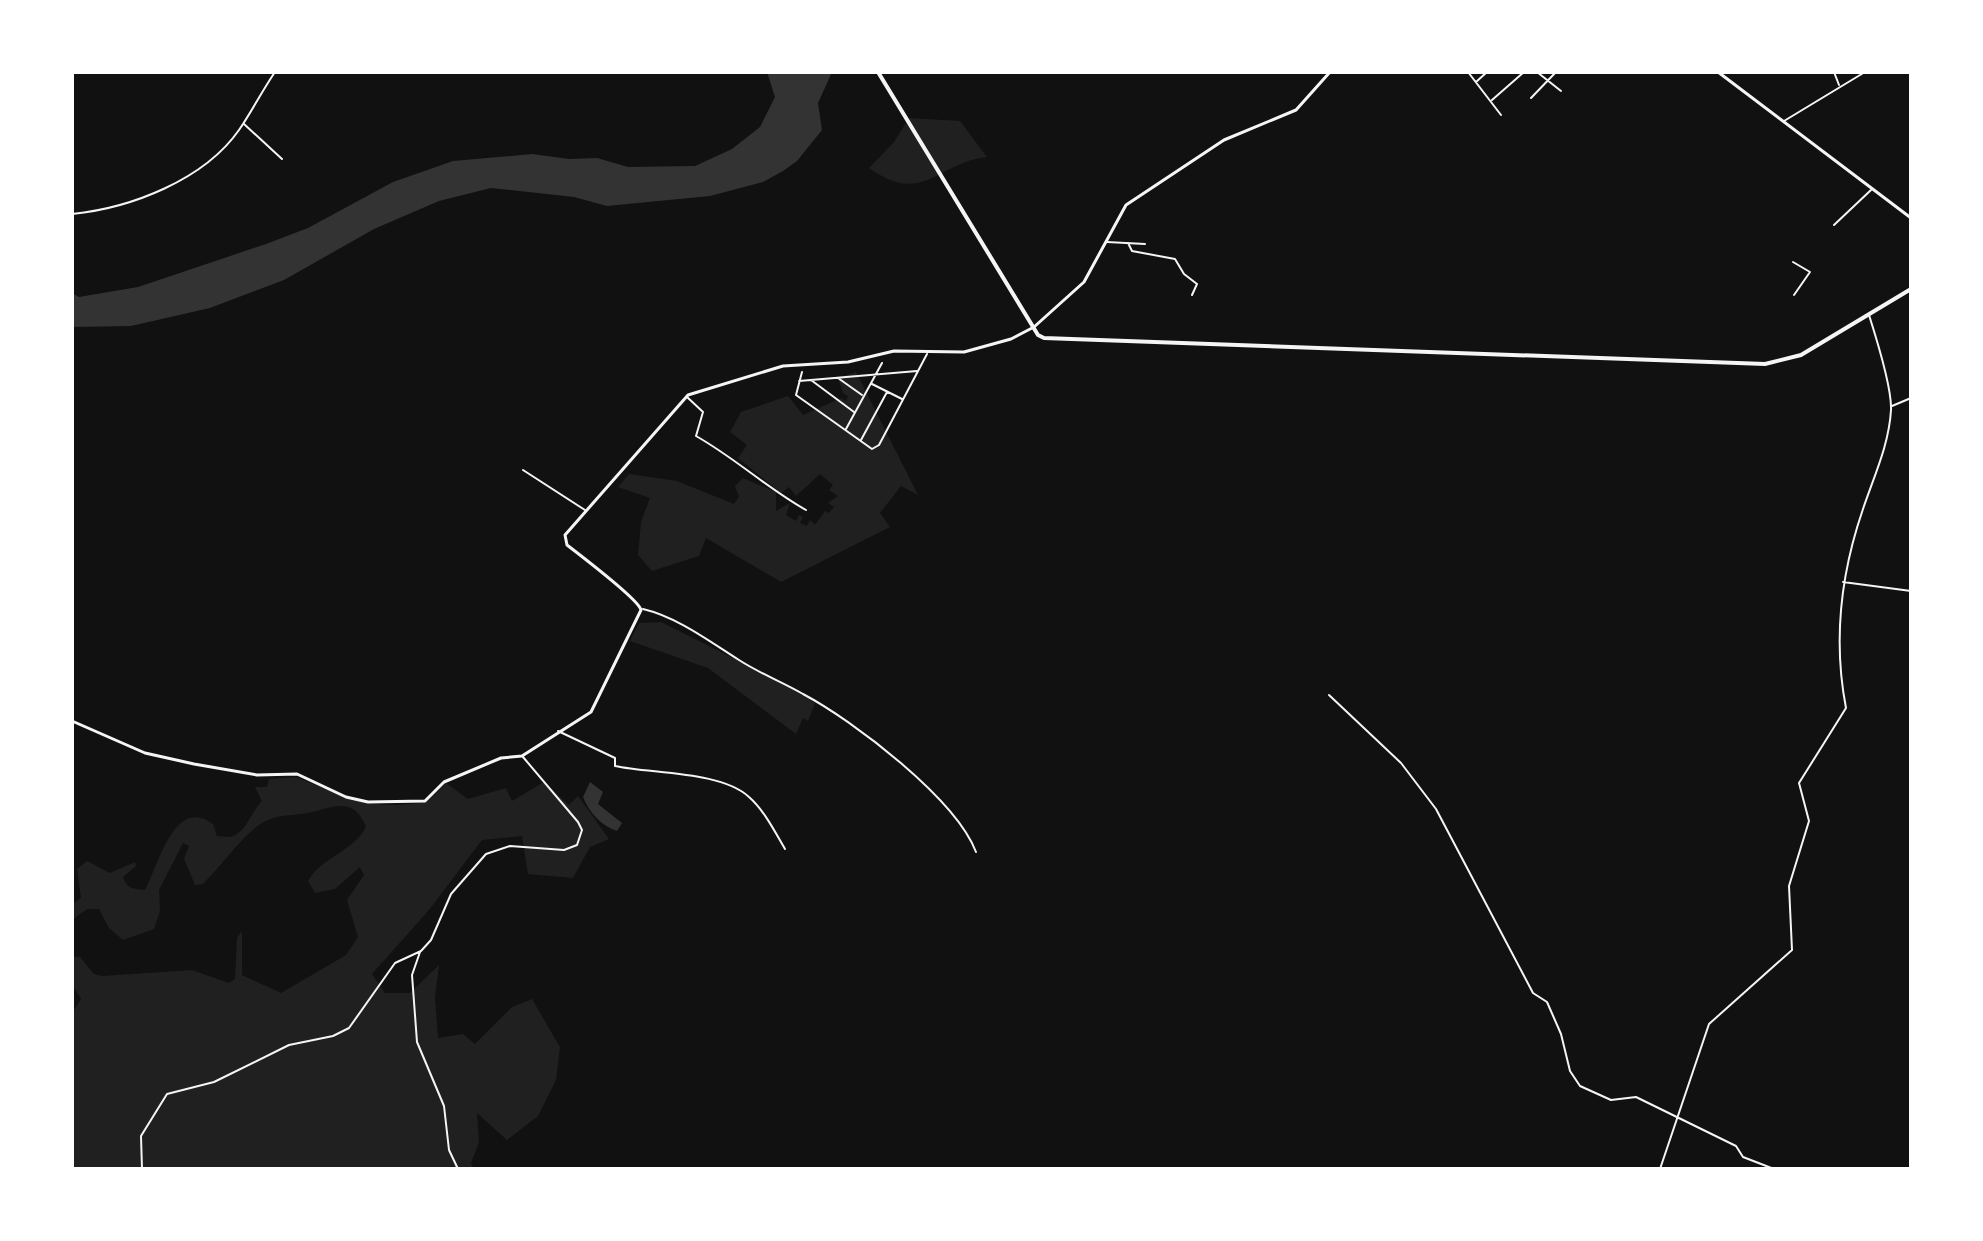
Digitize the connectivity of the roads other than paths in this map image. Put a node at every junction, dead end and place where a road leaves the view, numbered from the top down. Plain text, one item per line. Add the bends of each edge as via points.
1 (275, 72) edge
2 (878, 72) edge
3 (1330, 72) edge
4 (1468, 72) edge
5 (1487, 72) edge
6 (1524, 72) edge
7 (1537, 72) edge
8 (1556, 72) edge
9 (1718, 72) edge
10 (1834, 72) edge
11 (1865, 72) edge
12 (1475, 82) junction
13 (1549, 82) junction
14 (1839, 86) junction
15 (1561, 91) dead end
16 (1531, 98) dead end
17 (1491, 101) junction
18 (1501, 115) dead end
19 (1783, 121) junction
20 (243, 123) junction
21 (282, 159) dead end
22 (1872, 189) junction
23 (72, 214) edge
24 (1911, 218) edge
25 (1834, 225) dead end
26 (1107, 242) junction
27 (1128, 243) junction
28 (1145, 244) dead end
29 (1793, 262) dead end
30 (1911, 289) edge
31 (1192, 295) dead end
32 (1794, 295) dead end
33 (1869, 315) junction
34 (1034, 327) junction
35 (927, 352) junction
36 (882, 363) dead end
37 (918, 371) junction
38 (802, 372) dead end
39 (875, 374) junction
40 (837, 378) junction
41 (810, 380) junction
42 (798, 381) junction
43 (871, 383) junction
44 (887, 392) junction
45 (686, 396) junction
46 (863, 396) junction
47 (1911, 398) edge
48 (903, 400) junction
49 (1891, 406) junction
50 (855, 413) junction
51 (846, 430) junction
52 (860, 440) junction
53 (523, 470) dead end
54 (586, 510) junction
55 (806, 510) dead end
56 (1842, 581) junction
57 (1911, 591) edge
58 (642, 609) junction
59 (1329, 695) dead end
60 (72, 721) edge
61 (558, 731) junction
62 (522, 756) junction
63 (785, 849) dead end
64 (976, 852) dead end
65 (421, 951) junction
66 (1676, 1114) junction
67 (142, 1169) edge
68 (458, 1169) edge
69 (1660, 1169) edge
70 (1774, 1169) edge

1 - 20 street
2 - 34 highway
3 - 26 street via 1301,107 1228,138 1126,205
4 - 12 street
5 - 12 street
6 - 17 street
7 - 13 street
8 - 13 street
9 - 19 street
10 - 14 street
11 - 14 street
12 - 17 street
13 - 15 street
13 - 16 street
14 - 19 street
17 - 18 street
19 - 22 street
20 - 21 street
20 - 23 street via 206,165 176,182 109,207
22 - 24 street
22 - 25 street
26 - 27 street
26 - 34 street via 1082,284
27 - 28 street
27 - 31 street via 1132,251 1175,259 1197,284
29 - 32 street via 1810,272
30 - 33 highway
33 - 34 highway via 1801,355 1765,364 1047,339
33 - 49 street
34 - 35 street via 964,352
35 - 37 street
35 - 45 street via 894,351 848,362 783,366
36 - 39 street
37 - 39 street
37 - 48 street
38 - 42 street
39 - 40 street
39 - 43 street
40 - 41 street
40 - 46 street
41 - 42 street
41 - 50 street
42 - 51 street via 796,395
43 - 44 street
43 - 46 street
44 - 48 street
44 - 52 street
45 - 54 street
45 - 55 street via 703,412 696,436
46 - 50 street
47 - 49 street
48 - 52 street via 879,445 872,449
49 - 56 street via 1884,452
50 - 51 street
51 - 52 street
53 - 54 street
54 - 58 street via 565,543 637,599
56 - 57 street
56 - 66 street via 1839,672 1846,708 1799,783 1809,821 1789,886 1792,950 1709,1024
58 - 61 street via 598,704
58 - 64 street via 711,639 835,715 930,787
59 - 66 street via 1401,763 1436,809 1533,993 1547,1002 1576,1082 1611,1100 1636,1097
60 - 62 street via 145,753 246,774 297,774 368,802 425,801 444,782 501,758
61 - 62 street
61 - 63 street via 615,758 615,766 739,789
62 - 65 street via 568,806 581,838 564,850 510,846 479,858 451,894 438,928
65 - 67 street via 395,963 357,1021 342,1032 289,1045 214,1082 167,1094 141,1136
65 - 68 street via 412,975 417,1042 444,1106 449,1150
66 - 69 street
66 - 70 street via 1736,1146 1743,1157

